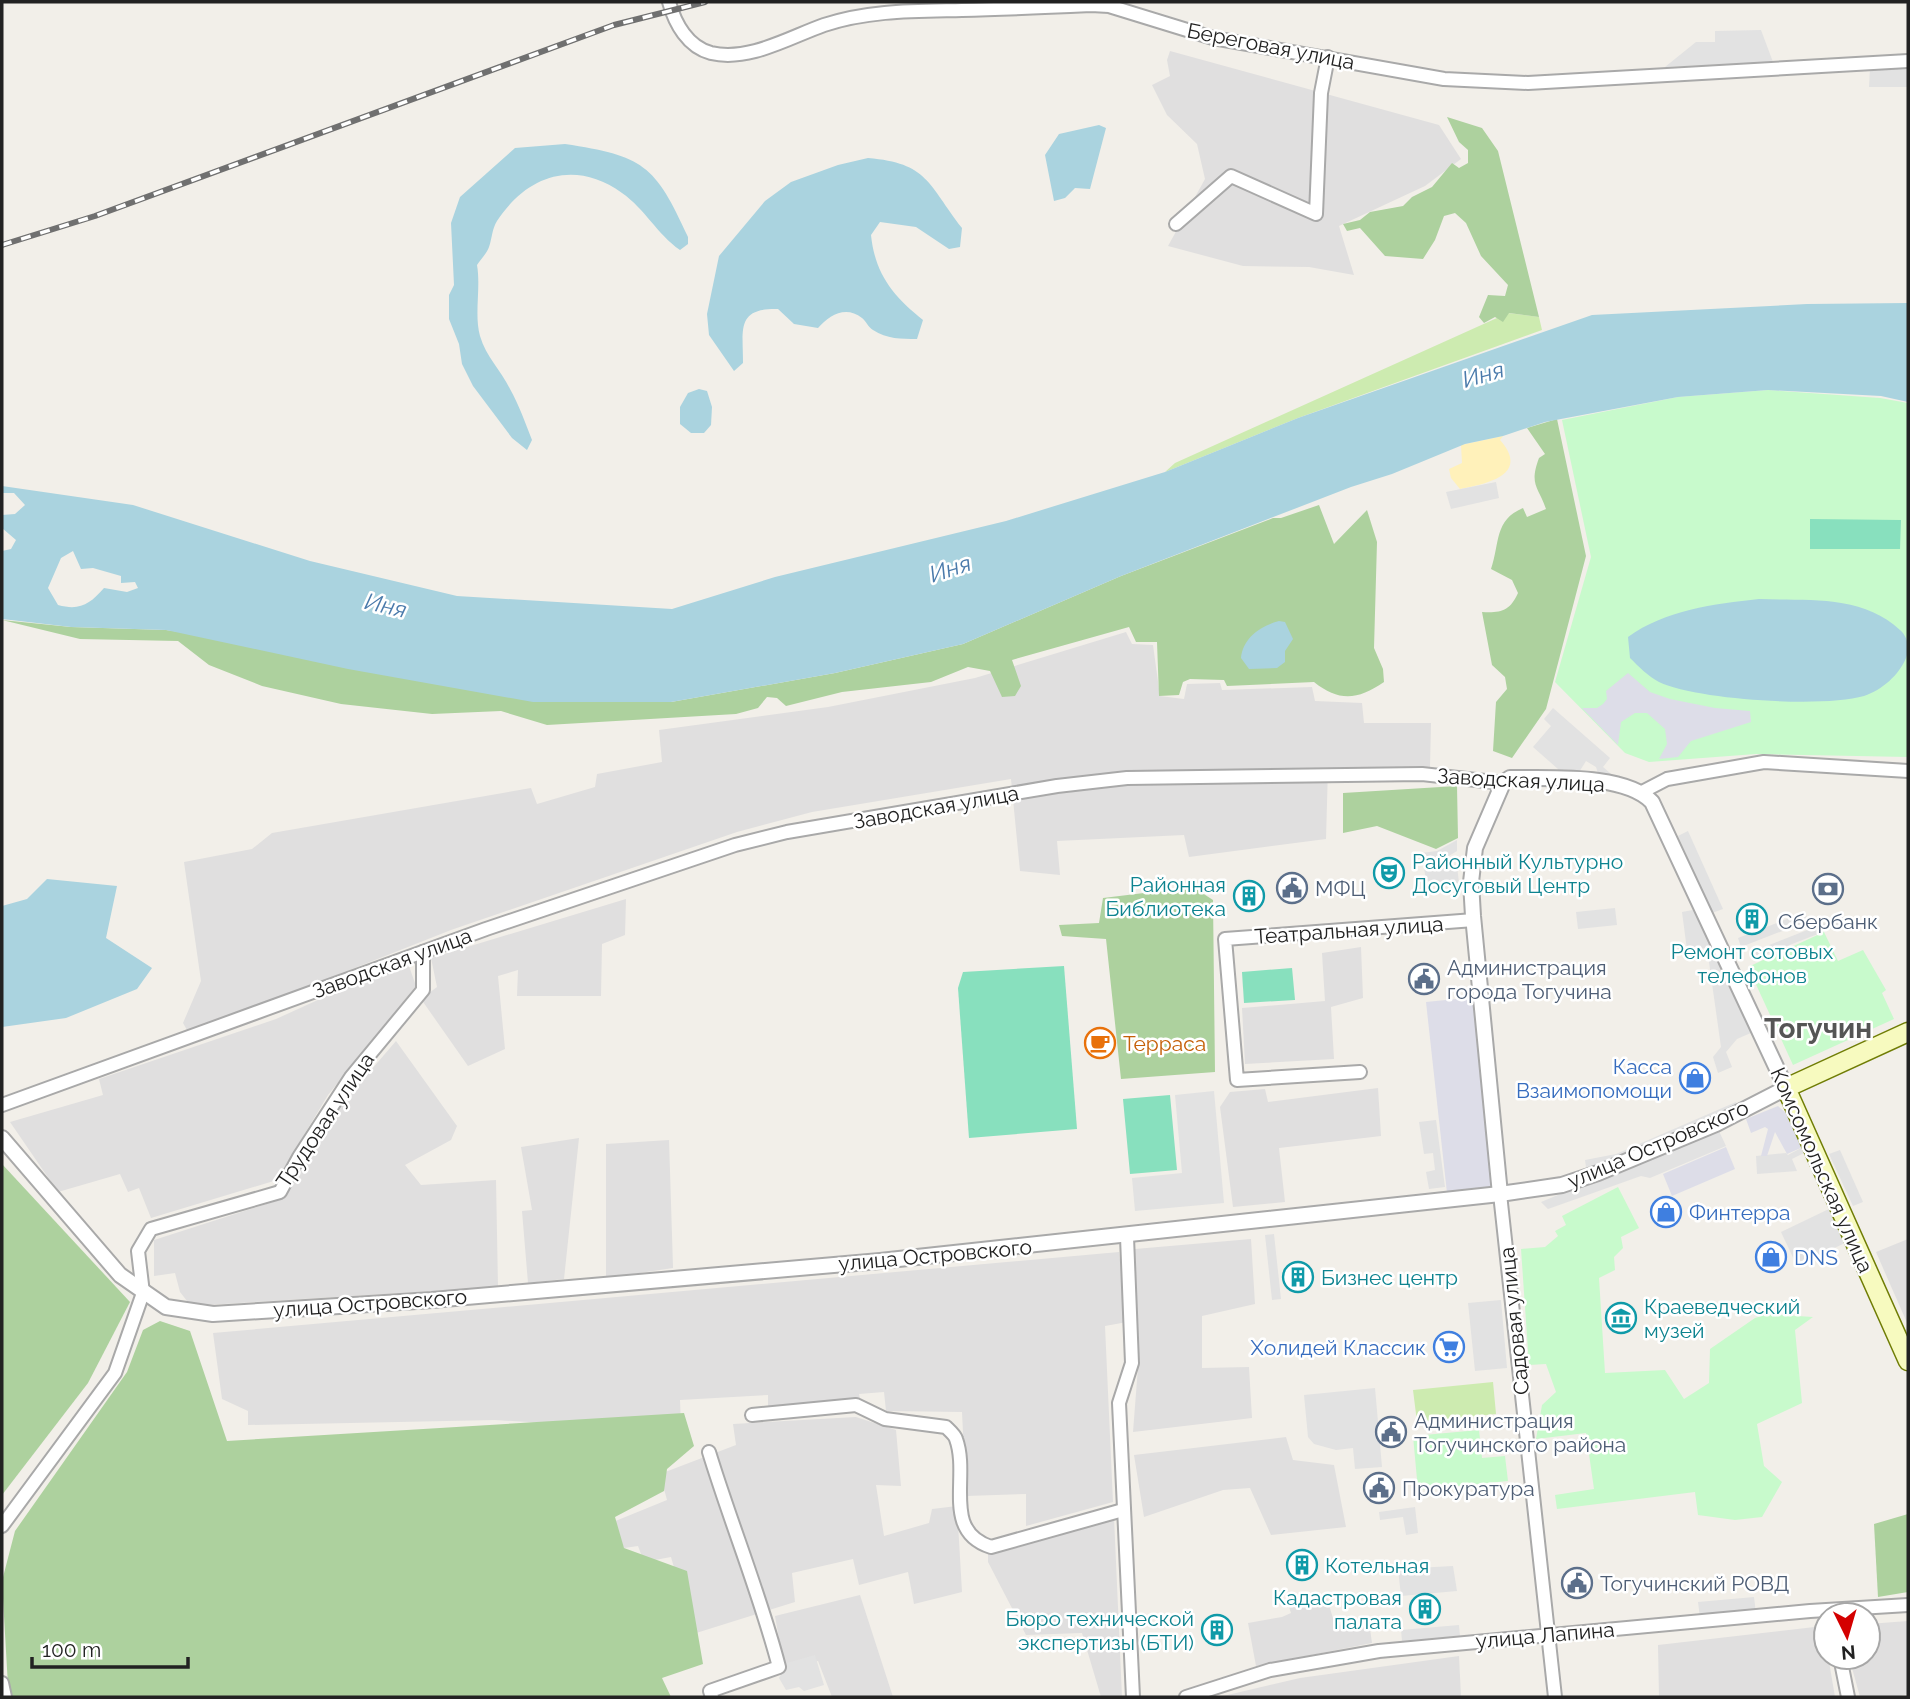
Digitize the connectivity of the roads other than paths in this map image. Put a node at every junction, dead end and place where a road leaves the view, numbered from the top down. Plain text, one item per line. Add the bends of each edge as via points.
1 (669, 2) edge
2 (1328, 57) junction
3 (1908, 61) edge
4 (1176, 224) dead end
5 (1908, 771) edge
6 (1503, 783) junction
7 (1642, 792) junction
8 (1474, 920) junction
9 (423, 952) junction
10 (1908, 1032) edge
11 (1360, 1072) dead end
12 (1786, 1088) junction
13 (2, 1105) edge
14 (2, 1138) edge
15 (1500, 1194) junction
16 (1127, 1237) junction
17 (143, 1293) junction
18 (1908, 1361) edge
19 (752, 1415) dead end
20 (709, 1452) dead end
21 (1123, 1510) junction
22 (2, 1526) edge
23 (1908, 1605) edge
24 (1882, 1608) edge
25 (1812, 1614) edge
26 (1548, 1635) junction
27 (1843, 1671) edge
28 (2, 1683) edge
29 (5, 1697) edge
30 (712, 1697) edge
31 (1133, 1697) edge
32 (1186, 1697) edge
33 (1555, 1697) edge
34 (1848, 1697) edge

1 - 2 street, Береговая улица via 690,41 724,55 745,54 828,24 878,13 1091,5 1109,6 1213,38
2 - 3 street, Береговая улица via 1444,79 1528,83
2 - 4 street via 1321,93 1316,214 1231,176
5 - 7 street via 1764,762 1667,779
6 - 7 street, Заводская улица via 1510,778 1567,780 1608,783
6 - 8 street via 1475,848 1471,882
6 - 9 street, Заводская улица via 1422,774 1333,773 1150,777 1057,786 735,845
7 - 12 street, Комсомольская улица via 1652,802 1695,889
8 - 11 street, Театральная улица via 1225,939 1237,1080
8 - 15 street
9 - 13 street, Заводская улица
9 - 17 street, Трудовая улица via 423,990 351,1077 280,1192 151,1229 138,1251
10 - 12 main road, улица Островского
12 - 15 street, улица Островского via 1716,1124 1598,1173 1562,1185
12 - 18 main road, Комсомольская улица
14 - 17 street, улица Островского via 120,1275
15 - 16 street, улица Островского
15 - 26 street, Садовая улица
16 - 17 street, улица Островского via 432,1300 213,1314 166,1307
16 - 21 street via 1133,1330 1132,1363 1119,1403
17 - 22 street via 115,1373
19 - 21 street via 856,1405 885,1419 946,1427 956,1438 963,1524 976,1542 992,1547
20 - 30 street via 779,1667 710,1691
21 - 31 street
23 - 24 street, улица Лапина
25 - 26 street, улица Лапина
26 - 32 street, улица Лапина via 1379,1651 1270,1670
26 - 33 street, Садовая улица
27 - 34 street
28 - 29 street

